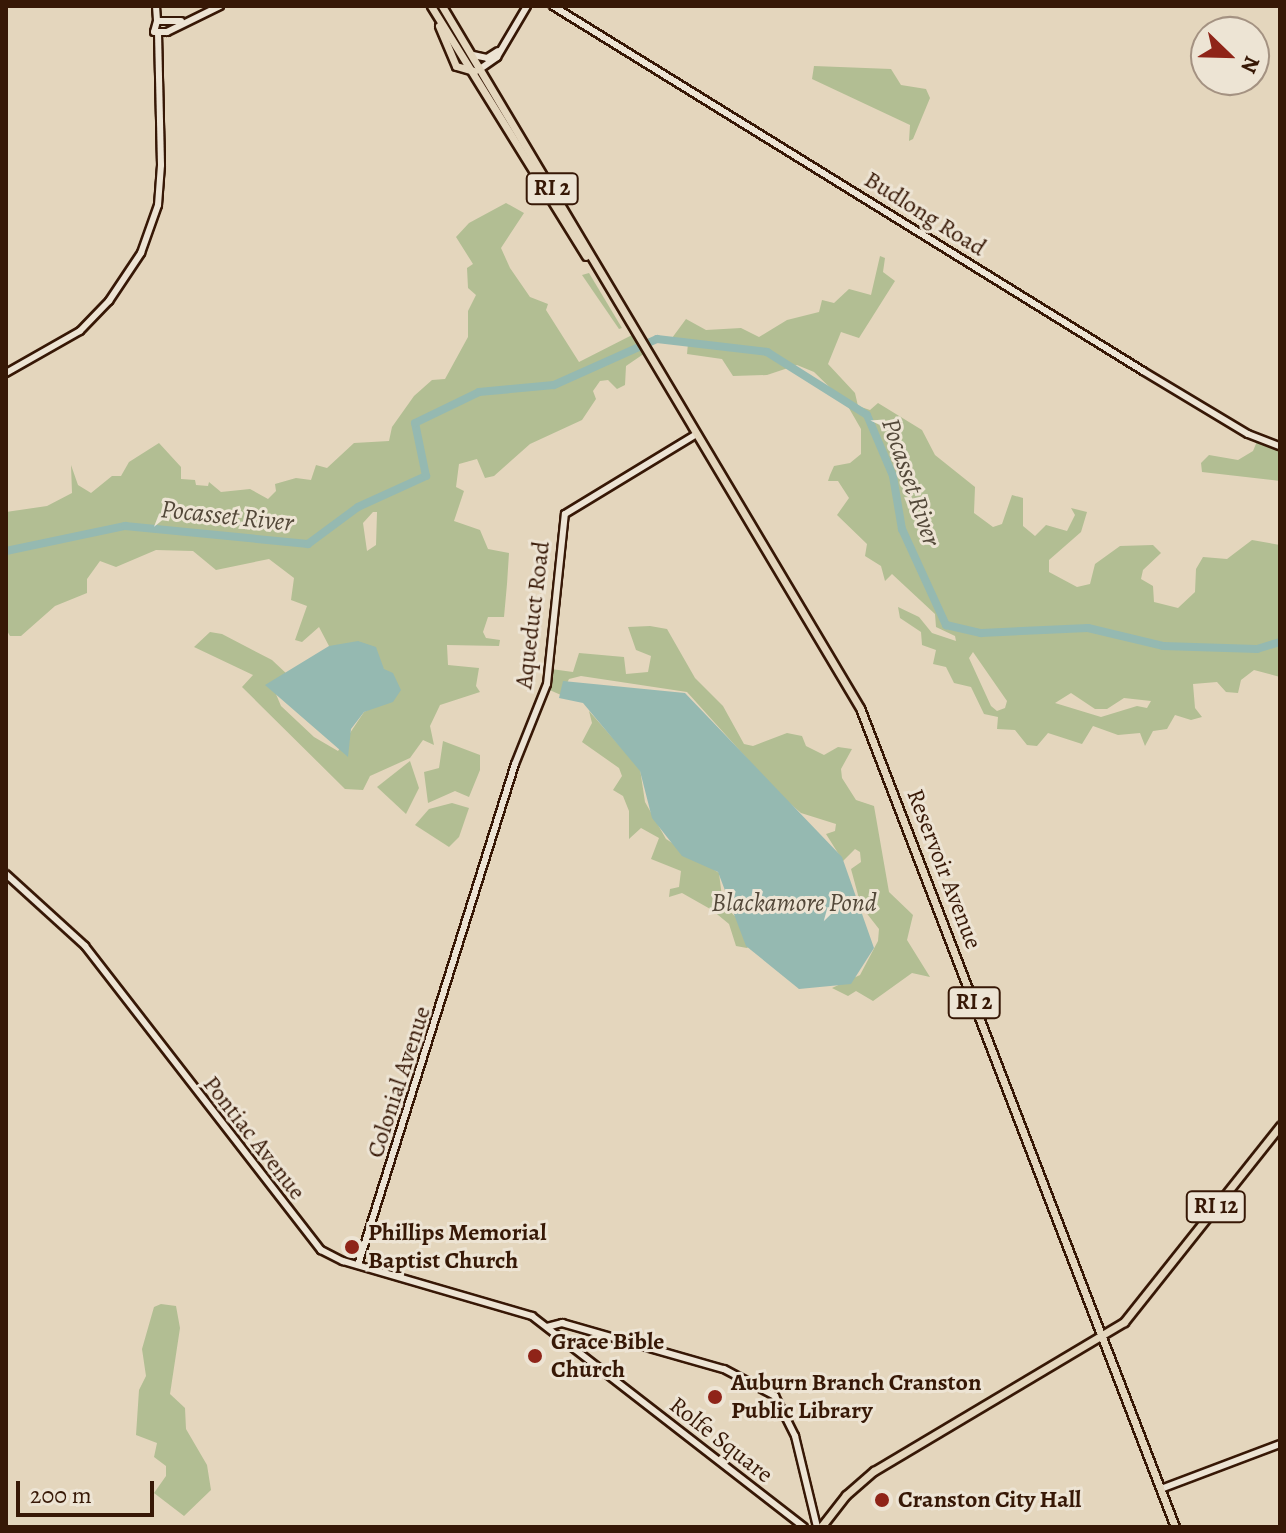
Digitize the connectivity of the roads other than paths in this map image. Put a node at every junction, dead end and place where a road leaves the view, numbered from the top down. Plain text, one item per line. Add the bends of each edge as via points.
1 (156, 6) edge
2 (220, 6) edge
3 (442, 6) edge
4 (527, 6) edge
5 (553, 6) edge
6 (433, 9) edge
7 (159, 21) junction
8 (182, 21) junction
9 (160, 33) junction
10 (501, 48) junction
11 (471, 54) junction
12 (476, 70) junction
13 (6, 373) edge
14 (695, 435) junction
15 (1280, 446) edge
16 (6, 874) edge
17 (473, 910) joint
18 (1280, 1126) edge
19 (358, 1265) junction
20 (544, 1324) junction
21 (1103, 1338) junction
22 (1280, 1444) edge
23 (1161, 1489) junction
24 (804, 1527) edge
25 (819, 1527) edge
26 (1175, 1527) edge

1 - 7 street
2 - 8 street
3 - 11 main road, Reservoir Avenue / RI 2
4 - 10 street
5 - 15 street, Budlong Road via 1154,378
6 - 12 main road via 456,66
7 - 8 street
7 - 9 street via 152,28
8 - 9 street
9 - 13 street via 158,205 141,253 109,301 80,331
10 - 11 street via 487,58
10 - 12 street
11 - 12 main road, Reservoir Avenue / RI 2
12 - 14 main road, Reservoir Avenue / RI 2
14 - 17 street, Aqueduct Road via 565,514 547,684 515,764
14 - 21 main road, Reservoir Avenue / RI 2 via 867,724
16 - 19 street, Pontiac Avenue via 85,946 309,1238 333,1257
17 - 19 street, Colonial Avenue
18 - 21 main road, RI 12 via 1140,1303
19 - 20 street, Pontiac Avenue
20 - 24 street, Rolfe Square
20 - 25 street, Pontiac Avenue via 562,1323 724,1369 775,1396 795,1436
21 - 23 main road, Reservoir Avenue / RI 2
21 - 25 main road, RI 12 via 874,1471
22 - 23 street
23 - 26 main road, Reservoir Avenue / RI 2

